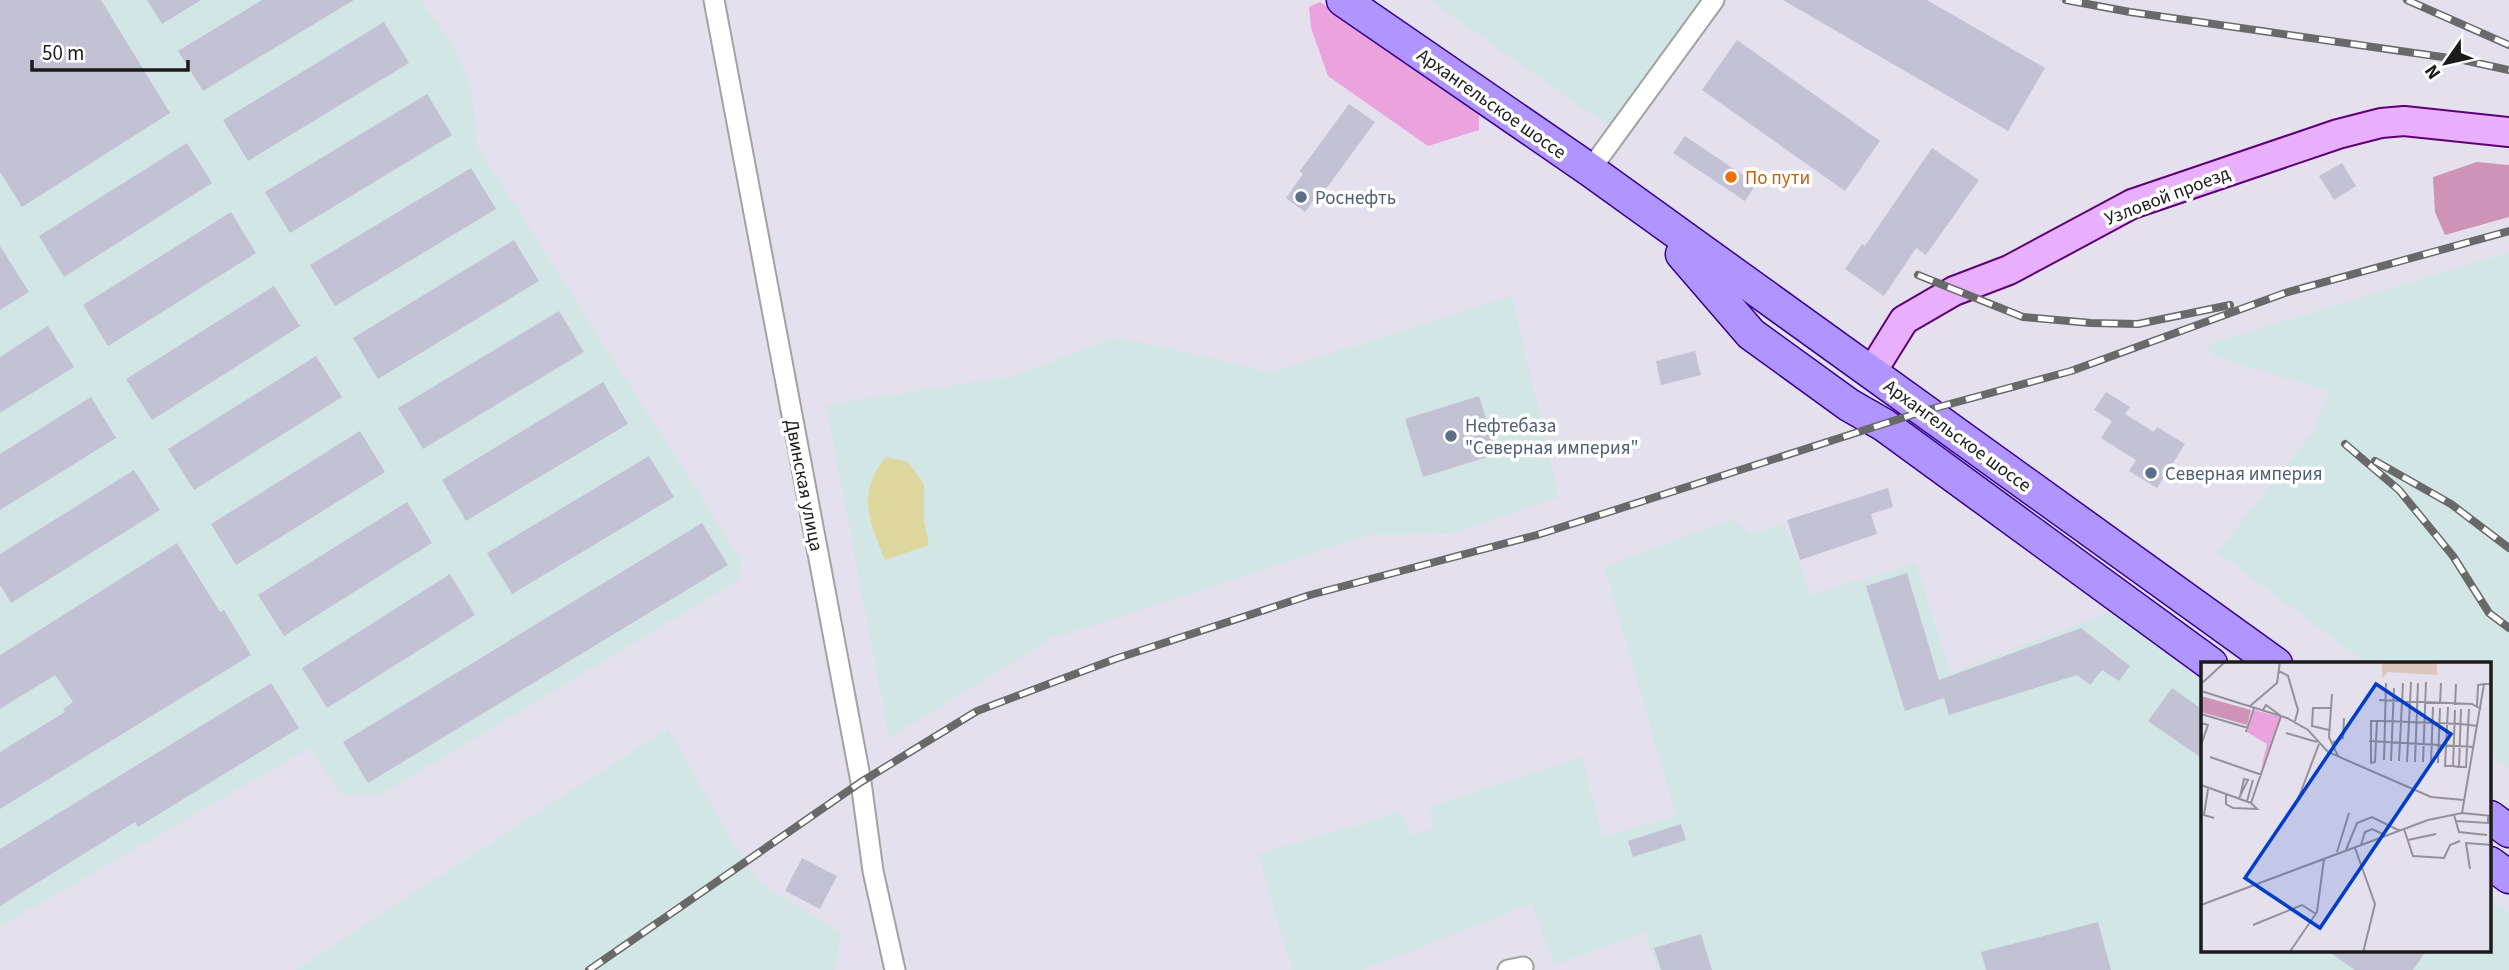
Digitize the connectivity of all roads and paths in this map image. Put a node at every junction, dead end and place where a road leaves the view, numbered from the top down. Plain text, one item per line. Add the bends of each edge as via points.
1 (714, 0) edge
2 (1343, 0) edge
3 (1714, 0) edge
4 (2509, 132) edge
5 (1590, 170) junction
6 (1639, 206) junction
7 (1759, 293) junction
8 (1737, 320) junction
9 (1871, 373) junction
10 (1849, 405) junction
11 (2045, 498) junction
12 (2024, 529) junction
13 (2149, 572) junction
14 (2127, 603) junction
15 (2208, 662) edge
16 (2273, 662) edge
17 (2492, 818) edge
18 (2509, 831) edge
19 (2492, 864) edge
20 (2509, 877) edge
21 (895, 970) edge

1 - 21 street, Двинская улица via 858,768 873,872
2 - 5 main road, Архангельское шоссе
3 - 5 street
4 - 9 street, Узловой проезд via 2404,121 2381,123 2133,204 1904,320
5 - 6 main road, Архангельское шоссе
6 - 7 main road, Архангельское шоссе
6 - 8 main road, Архангельское шоссе
7 - 8 main road
7 - 9 main road, Архангельское шоссе
8 - 10 main road, Архангельское шоссе
9 - 10 main road
9 - 11 main road, Архангельское шоссе
10 - 12 main road, Архангельское шоссе via 1884,425
11 - 12 main road
11 - 13 main road, Архангельское шоссе
12 - 14 main road, Архангельское шоссе
13 - 14 main road
13 - 16 main road, Архангельское шоссе
14 - 15 main road, Архангельское шоссе
17 - 18 main road
19 - 20 main road

